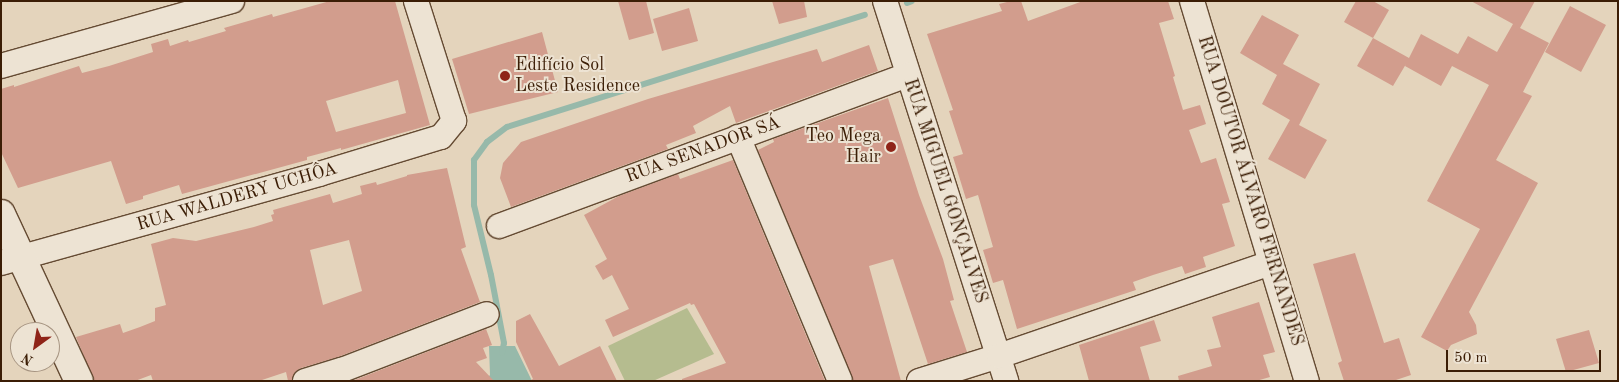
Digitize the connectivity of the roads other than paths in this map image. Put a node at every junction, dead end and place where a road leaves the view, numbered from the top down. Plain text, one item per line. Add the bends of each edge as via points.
1 (232, 1) edge
2 (416, 1) edge
3 (885, 1) edge
4 (1192, 1) edge
5 (1, 66) edge
6 (908, 75) junction
7 (738, 137) junction
8 (1, 214) edge
9 (499, 226) dead end
10 (11, 260) edge
11 (1270, 263) junction
12 (487, 314) dead end
13 (999, 356) junction
14 (79, 381) edge
15 (305, 381) edge
16 (840, 381) edge
17 (919, 381) edge
18 (1006, 381) edge
19 (1307, 381) edge

1 - 5 street
2 - 10 street, RUA WALDERY UCHÔA via 454,121 440,136
3 - 6 street, RUA MIGUEL GONÇALVES
4 - 11 street, RUA DOUTOR ÁLVARO FERNANDES
6 - 7 street, RUA SENADOR SÁ
6 - 13 street, RUA MIGUEL GONÇALVES
7 - 9 street, RUA SENADOR SÁ
7 - 16 street
8 - 10 street
10 - 14 street
11 - 13 street
11 - 19 street, RUA DOUTOR ÁLVARO FERNANDES
12 - 15 street
13 - 17 street
13 - 18 street, RUA MIGUEL GONÇALVES

